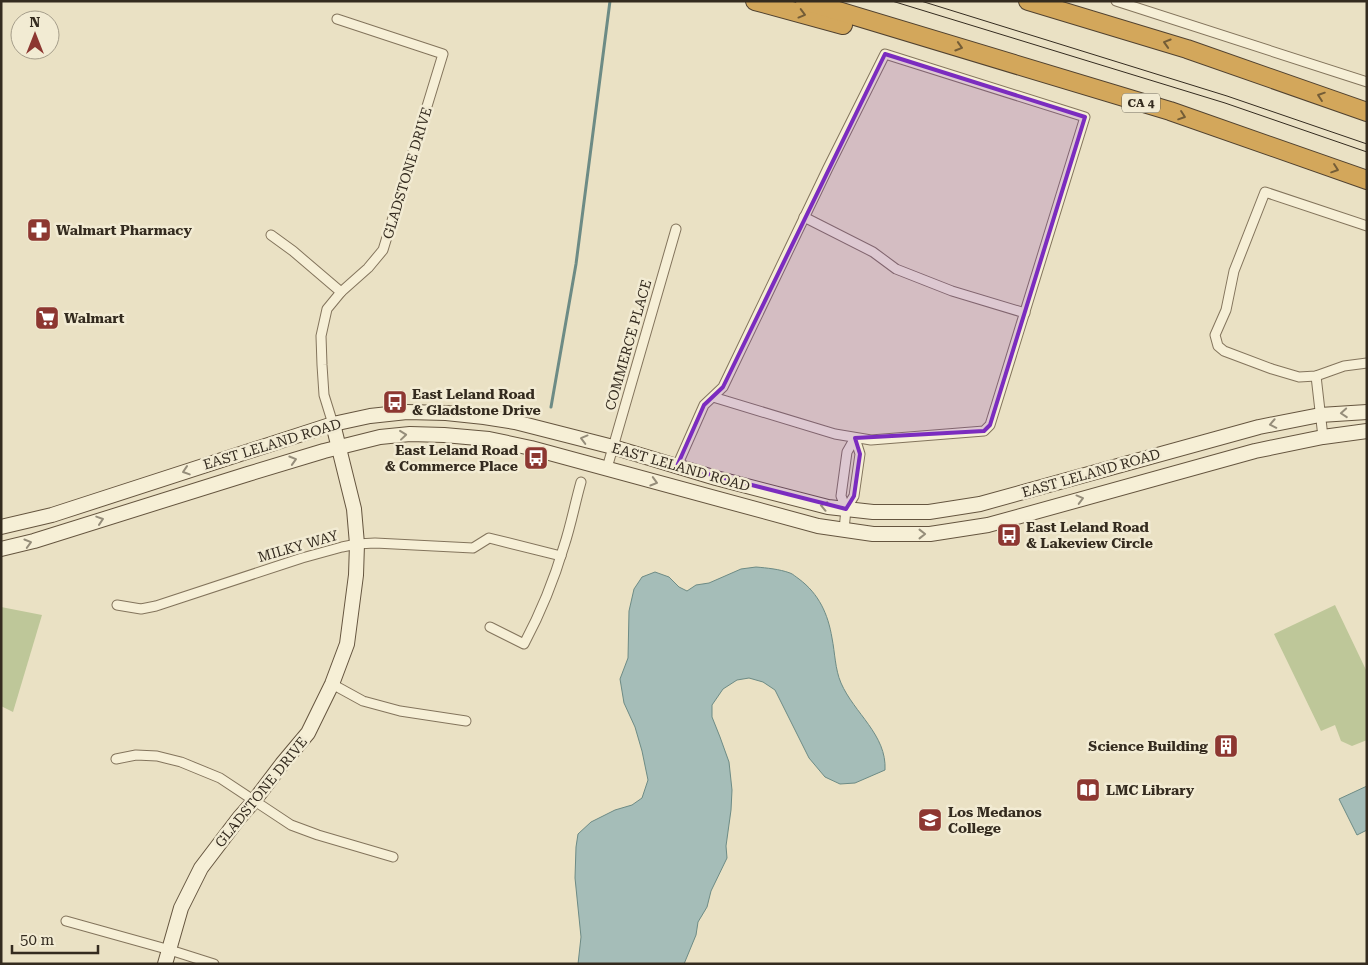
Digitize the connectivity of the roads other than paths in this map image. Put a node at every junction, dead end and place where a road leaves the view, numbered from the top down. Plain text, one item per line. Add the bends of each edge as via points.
1 (755, 1) edge
2 (806, 1) edge
3 (1028, 1) edge
4 (1116, 1) edge
5 (337, 19) dead end
6 (913, 33) junction
7 (1367, 82) edge
8 (1367, 112) edge
9 (1367, 180) edge
10 (804, 217) junction
11 (1367, 226) edge
12 (676, 229) dead end
13 (271, 235) dead end
14 (341, 292) junction
15 (1024, 313) junction
16 (1367, 363) edge
17 (1316, 376) junction
18 (713, 398) junction
19 (1367, 412) edge
20 (1320, 415) junction
21 (333, 424) junction
22 (1367, 431) edge
23 (1323, 437) junction
24 (854, 438) junction
25 (338, 447) junction
26 (614, 447) junction
27 (677, 466) junction
28 (607, 468) junction
29 (581, 482) dead end
30 (846, 509) junction
31 (1, 528) edge
32 (844, 530) junction
33 (357, 544) junction
34 (1, 549) edge
35 (561, 556) junction
36 (117, 605) dead end
37 (490, 627) dead end
38 (332, 684) junction
39 (466, 721) dead end
40 (116, 759) dead end
41 (254, 800) junction
42 (394, 857) dead end
43 (66, 921) dead end
44 (170, 950) junction
45 (165, 964) edge
46 (214, 964) edge

1 -> 6 highway via 874,33
2 - 6 highway, CA 4
8 -> 3 highway via 1187,49
4 - 7 street
5 - 14 street, GLADSTONE DRIVE via 443,54 383,250
6 -> 9 highway, CA 4 via 1170,111
10 - 15 street via 873,252 896,269 952,291
10 - 15 street via 885,54 1085,117
10 - 18 street via 723,387
11 - 17 street via 1265,192 1234,270 1226,310 1215,335 1218,346 1272,369 1299,376
12 - 26 street, COMMERCE PLACE
13 - 14 street
14 - 21 street, GLADSTONE DRIVE via 327,309 321,336 324,395
15 - 24 street via 990,425 984,431 871,440
16 - 17 street via 1344,366
17 - 20 street
18 - 24 street
18 - 27 street via 704,406
19 -> 20 main road, EAST LELAND ROAD
20 - 23 street
20 -> 30 main road, EAST LELAND ROAD via 1259,427 980,504 929,512
21 - 25 main road, GLADSTONE DRIVE
26 -> 21 main road, EAST LELAND ROAD via 515,422 446,413 407,412
21 -> 31 main road, EAST LELAND ROAD via 52,515
22 - 23 main road, EAST LELAND ROAD
32 -> 23 main road, EAST LELAND ROAD via 873,534 930,534 988,525 1255,451
24 - 30 street via 860,454 854,496
25 -> 28 main road, EAST LELAND ROAD via 380,437 444,435 489,439
25 - 33 main road, GLADSTONE DRIVE via 354,509
34 -> 25 main road, EAST LELAND ROAD
26 - 27 main road, EAST LELAND ROAD
26 - 28 street, COMMERCE PLACE
30 -> 27 main road, EAST LELAND ROAD via 828,507
28 -> 32 main road, EAST LELAND ROAD via 762,512
29 - 35 street
30 - 32 street
33 - 35 street, MILKY WAY via 473,548 489,538
33 - 36 street, MILKY WAY via 314,554 156,606 141,609
33 - 38 main road, GLADSTONE DRIVE via 347,644
35 - 37 street via 524,644
38 - 39 street via 363,701 400,711
38 - 41 main road, GLADSTONE DRIVE via 308,733
40 - 41 street via 136,755 181,762 220,778
41 - 42 street via 291,825
41 - 44 main road, GLADSTONE DRIVE via 201,868 181,908
43 - 44 street
44 - 45 main road, GLADSTONE DRIVE
44 - 46 street

